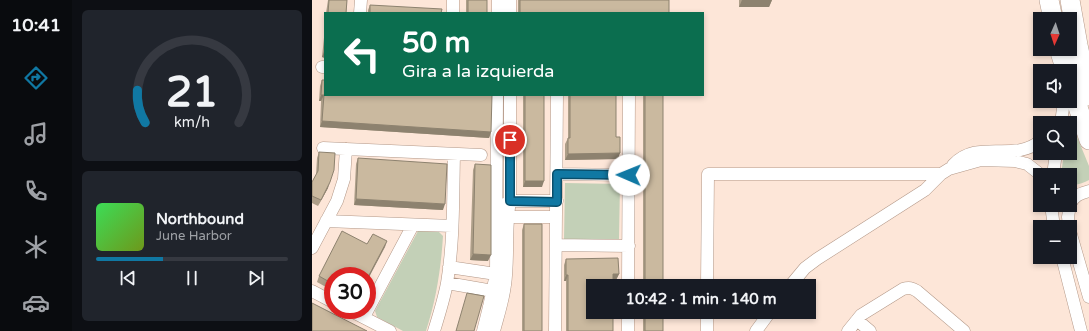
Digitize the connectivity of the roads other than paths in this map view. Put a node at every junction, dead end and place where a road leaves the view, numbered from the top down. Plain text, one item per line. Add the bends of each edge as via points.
1 (361, 0) edge
2 (453, 0) edge
3 (498, 0) edge
4 (510, 0) edge
5 (1049, 0) edge
6 (1070, 0) edge
7 (360, 12) edge
8 (453, 12) edge
9 (498, 12) edge
10 (510, 12) edge
11 (1052, 12) edge
12 (497, 96) edge
13 (510, 96) edge
14 (558, 96) edge
15 (629, 96) edge
16 (1089, 96) edge
17 (1077, 104) edge
18 (1089, 140) edge
19 (1033, 146) edge
20 (323, 148) dead end
21 (346, 149) junction
22 (454, 154) junction
23 (481, 155) dead end
24 (1033, 169) edge
25 (945, 171) junction
26 (557, 174) junction
27 (629, 175) junction
28 (510, 201) junction
29 (557, 202) junction
30 (497, 209) junction
31 (507, 217) junction
32 (556, 217) junction
33 (326, 221) junction
34 (413, 225) junction
35 (452, 226) junction
36 (556, 245) junction
37 (629, 246) junction
38 (312, 248) edge
39 (1077, 255) edge
40 (1064, 264) edge
41 (449, 267) junction
42 (496, 274) junction
43 (628, 279) edge
44 (707, 279) edge
45 (796, 279) edge
46 (447, 284) junction
47 (505, 285) junction
48 (312, 291) edge
49 (493, 291) junction
50 (376, 294) edge
51 (324, 297) edge
52 (1089, 297) edge
53 (368, 319) edge
54 (628, 319) edge
55 (707, 319) edge
56 (765, 319) edge
57 (857, 320) junction
58 (390, 331) edge
59 (434, 331) edge
60 (483, 331) edge
61 (494, 331) edge
62 (556, 331) edge
63 (628, 331) edge
64 (707, 331) edge
65 (756, 331) edge
66 (848, 331) edge
67 (870, 331) edge
68 (964, 331) edge
69 (1080, 331) edge

1 - 7 street
2 - 8 street
3 - 9 street
4 - 10 street
5 - 11 main road
6 - 16 main road
12 - 30 street
13 - 28 street
14 - 26 street
15 - 27 street
17 - 18 main road
19 - 25 street via 1025,150 972,152 957,160
20 - 21 street
21 - 22 street
21 - 33 street via 344,179 337,201
22 - 23 street
22 - 35 street
24 - 25 street via 1015,161 982,160
25 - 44 street via 708,174
25 - 45 street via 925,190 817,259
26 - 27 street
26 - 29 street
27 - 37 street
28 - 29 street
28 - 30 street
28 - 31 street
29 - 32 street
30 - 31 street
30 - 42 street
31 - 32 street
31 - 47 street
32 - 36 street
33 - 34 street
33 - 38 street
34 - 35 street
34 - 50 street
35 - 41 street
36 - 37 street
36 - 62 street
37 - 43 street
39 - 52 street
40 - 69 street
41 - 42 street
41 - 46 street
42 - 47 street
42 - 49 street
46 - 49 street
46 - 59 street
47 - 49 street
47 - 61 street
48 - 51 street
49 - 60 street
53 - 58 street
54 - 63 street
55 - 64 street
56 - 65 street
57 - 66 street
57 - 67 street
57 - 68 street via 902,289 908,288 917,291

